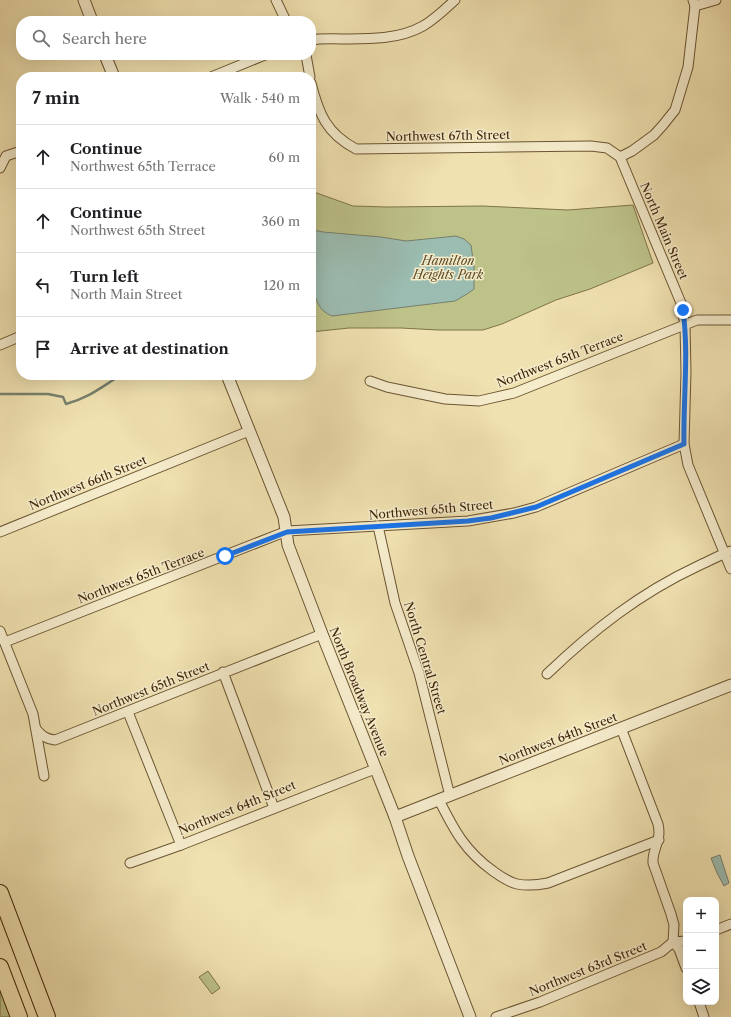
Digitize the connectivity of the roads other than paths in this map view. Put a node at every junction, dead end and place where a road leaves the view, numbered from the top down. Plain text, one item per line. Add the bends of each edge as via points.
1 (84, 0) edge
2 (276, 0) edge
3 (455, 0) edge
4 (716, 0) edge
5 (694, 3) edge
6 (90, 16) edge
7 (284, 16) edge
8 (316, 39) edge
9 (107, 60) edge
10 (253, 60) edge
11 (307, 60) edge
12 (112, 72) edge
13 (223, 72) edge
14 (309, 72) edge
15 (316, 97) edge
16 (16, 152) edge
17 (620, 157) junction
18 (0, 168) edge
19 (731, 320) edge
20 (685, 325) junction
21 (16, 338) edge
22 (0, 345) edge
23 (230, 380) edge
24 (370, 381) dead end
25 (249, 431) junction
26 (684, 444) junction
27 (378, 526) junction
28 (0, 532) edge
29 (287, 532) junction
30 (728, 552) edge
31 (731, 570) edge
32 (0, 631) edge
33 (322, 634) junction
34 (5, 642) junction
35 (223, 672) junction
36 (547, 674) dead end
37 (731, 685) edge
38 (128, 712) junction
39 (621, 728) junction
40 (36, 729) junction
41 (375, 768) junction
42 (44, 776) dead end
43 (450, 796) junction
44 (439, 800) junction
45 (274, 808) junction
46 (395, 817) junction
47 (659, 840) junction
48 (181, 845) junction
49 (130, 863) dead end
50 (0, 893) edge
51 (731, 924) edge
52 (719, 929) edge
53 (683, 941) edge
54 (673, 942) junction
55 (683, 960) edge
56 (0, 967) edge
57 (700, 1005) edge
58 (19, 1017) edge
59 (47, 1017) edge
60 (470, 1017) edge
61 (496, 1017) edge
62 (704, 1017) edge

1 - 6 street
2 - 7 street
3 - 8 street via 431,20 406,34 387,38
4 - 5 street
5 - 17 street via 688,67 675,110 654,135
9 - 12 street
10 - 13 street
11 - 14 street
15 - 17 street, Northwest 67th Street via 325,123 337,136 356,149 591,146 607,148
16 - 18 street via 6,156
17 - 20 street, North Main Street via 676,288
19 - 20 street, Northwest 65th Terrace via 697,320
20 - 24 street, Northwest 65th Terrace via 514,393 479,401 438,398
20 - 26 street, North Main Street
21 - 22 street
23 - 25 street, North Broadway Avenue
25 - 28 street, Northwest 66th Street
25 - 29 street, North Broadway Avenue via 284,517
26 - 27 street, Northwest 65th Street via 536,507 514,513 468,521
26 - 30 street, North Main Street via 688,465
27 - 29 street, Northwest 65th Street
27 - 43 street, North Central Street via 395,603 419,673
29 - 33 street, North Broadway Avenue via 288,545
29 - 34 street, Northwest 65th Terrace
30 - 31 street, North Main Street
30 - 36 street via 681,574 637,599 590,634
32 - 34 street
33 - 35 street, Northwest 65th Street
33 - 41 street, North Broadway Avenue
34 - 40 street via 33,714
35 - 38 street, Northwest 65th Street
35 - 45 street
37 - 39 street, Northwest 64th Street
38 - 40 street, Northwest 65th Street via 55,740 45,738
38 - 48 street
39 - 43 street, Northwest 64th Street
39 - 47 street via 656,820
40 - 42 street
41 - 45 street, Northwest 64th Street
41 - 46 street, North Broadway Avenue
43 - 44 street, Northwest 64th Street
44 - 46 street, Northwest 64th Street
44 - 47 street via 467,848 494,872 518,884 548,883
45 - 48 street, Northwest 64th Street
46 - 60 street, North Broadway Avenue
47 - 54 street via 653,863 671,914 674,926
48 - 49 street, Northwest 64th Street
50 - 59 highway
51 - 52 street
53 - 54 street
54 - 55 street
54 - 61 street, Northwest 63rd Street via 661,952 540,1002
56 - 58 highway
57 - 62 street

